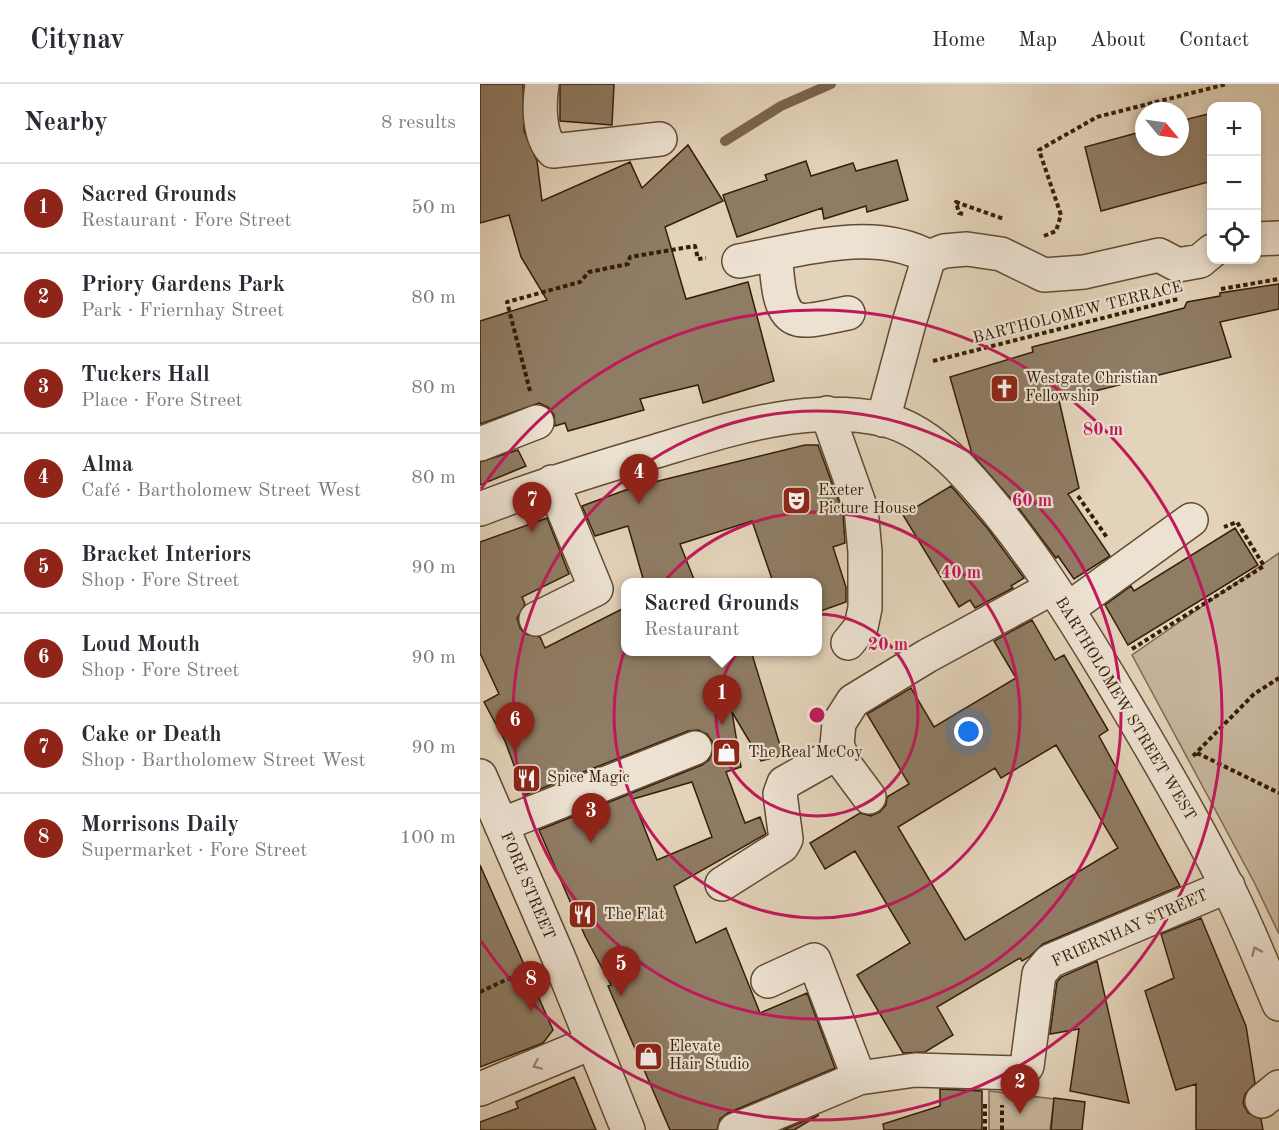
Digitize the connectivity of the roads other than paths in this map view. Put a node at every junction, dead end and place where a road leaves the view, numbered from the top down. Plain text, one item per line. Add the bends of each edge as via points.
1 (542, 84) edge
2 (660, 139) dead end
3 (1279, 238) edge
4 (1261, 239) edge
5 (775, 255) junction
6 (1207, 255) edge
7 (929, 257) junction
8 (740, 261) dead end
9 (848, 313) dead end
10 (827, 413) junction
11 (883, 420) junction
12 (537, 422) dead end
13 (480, 444) edge
14 (552, 482) junction
15 (480, 509) edge
16 (1191, 520) dead end
17 (1060, 599) junction
18 (536, 619) dead end
19 (848, 642) dead end
20 (695, 748) dead end
21 (839, 752) junction
22 (480, 776) edge
23 (869, 797) dead end
24 (501, 825) junction
25 (722, 884) dead end
26 (1228, 886) junction
27 (768, 981) dead end
28 (1279, 1004) edge
29 (591, 1043) junction
30 (860, 1078) junction
31 (480, 1089) edge
32 (628, 1130) edge
33 (735, 1130) edge

1 - 2 street via 545,139 553,151
3 - 4 street
5 - 7 street via 848,242 880,242 902,245
5 - 8 street
5 - 9 street via 783,304 789,315 798,320
6 - 7 street via 1200,261 1178,265 1159,255 1084,272 1044,275 1001,254 967,249
7 - 11 street
10 - 11 street, BARTHOLOMEW STREET WEST
10 - 14 street, BARTHOLOMEW STREET WEST via 723,431
10 - 19 street via 861,509 865,552 866,609 861,627
11 - 17 street, BARTHOLOMEW STREET WEST via 916,433 958,466 1001,517
12 - 13 street
14 - 15 street, BARTHOLOMEW STREET WEST
14 - 18 street via 596,589
16 - 17 street via 1128,568
17 - 21 street via 927,656 853,701 839,723
17 - 26 street, BARTHOLOMEW STREET WEST via 1167,774
20 - 24 street
21 - 23 street
21 - 25 street via 783,783 780,794 786,839 782,846
22 - 24 street, FORE STREET
24 - 29 street, FORE STREET
28 -> 26 street, BARTHOLOMEW STREET WEST
26 - 30 street, FRIERNHAY STREET via 1050,961 1040,974 1027,1066 1021,1074 915,1070
27 - 30 street via 814,960
29 -> 31 street
29 - 32 street, FORE STREET
30 - 33 street, FRIERNHAY STREET

